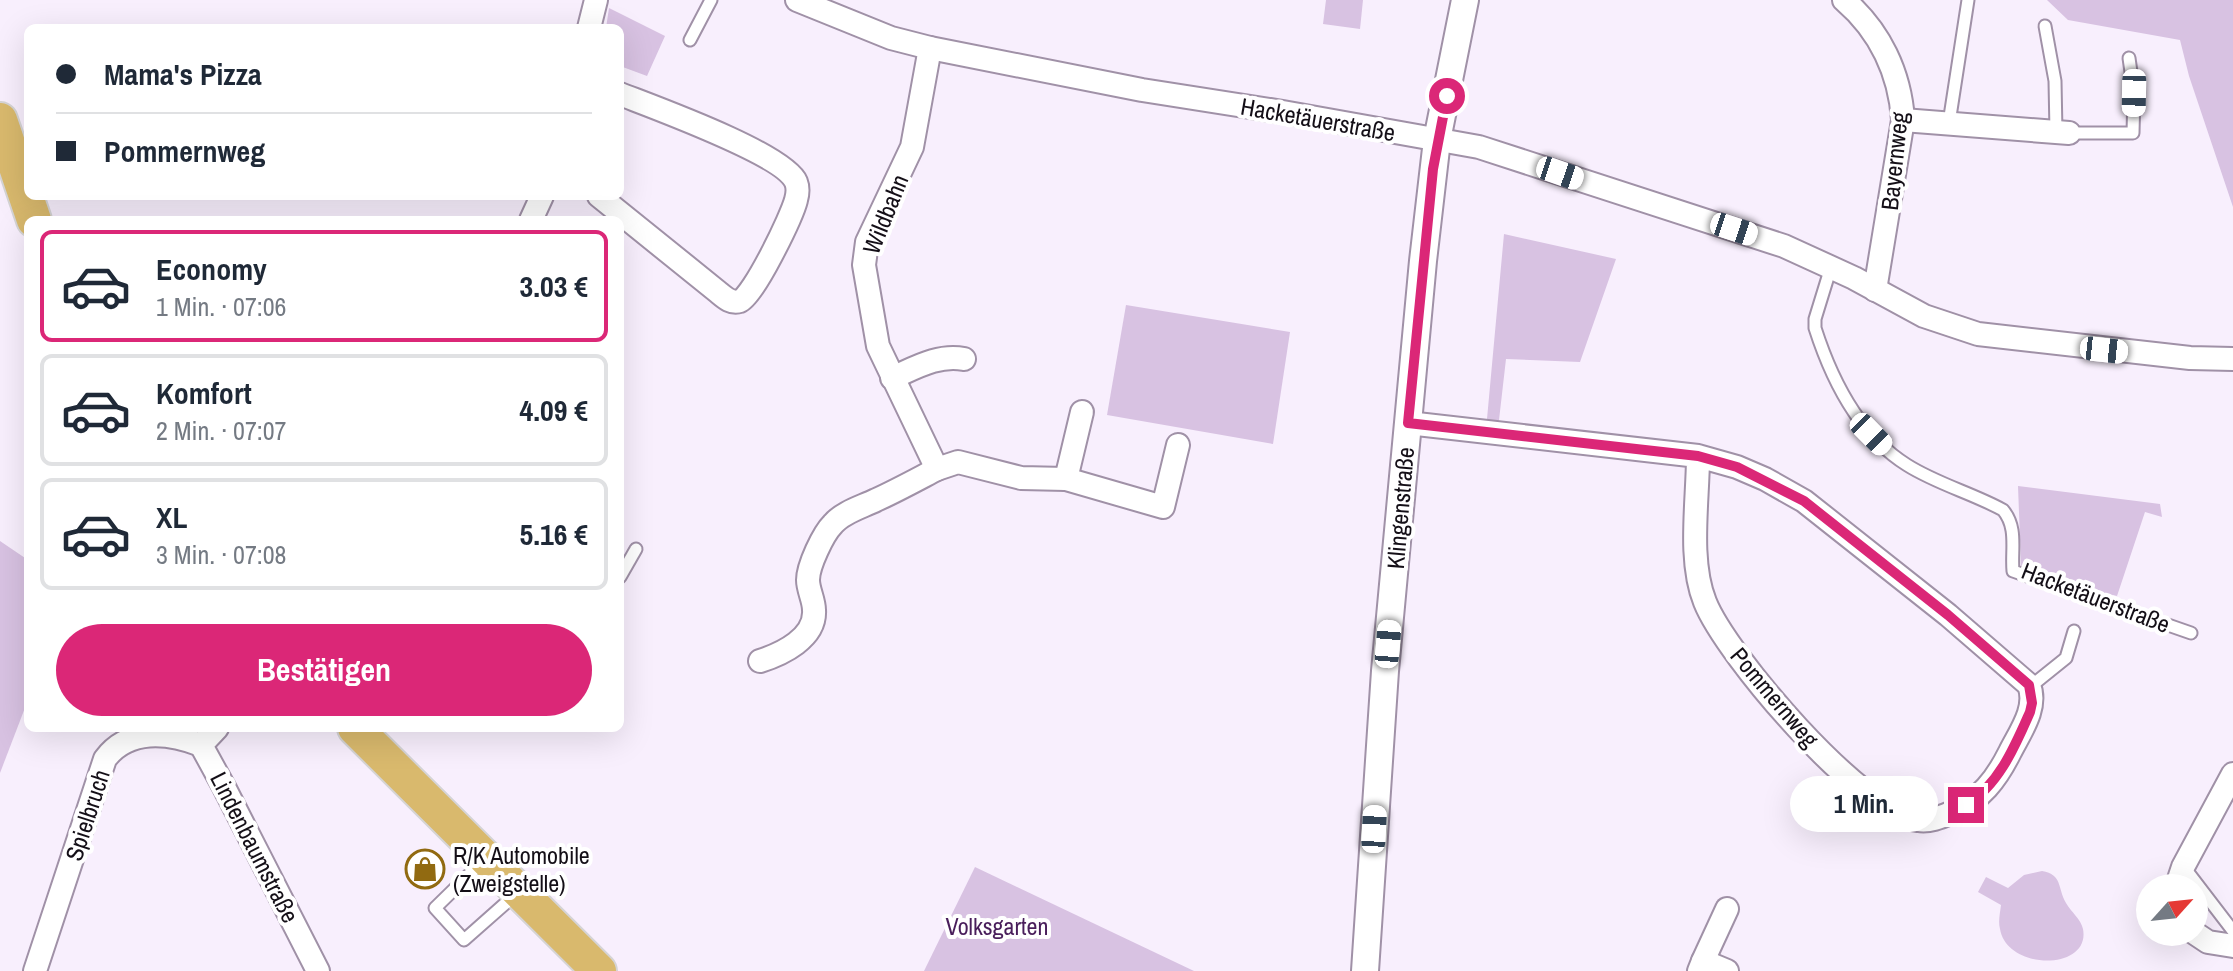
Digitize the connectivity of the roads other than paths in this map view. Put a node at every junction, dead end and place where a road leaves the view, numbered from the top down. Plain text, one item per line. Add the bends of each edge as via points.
1 (596, 0) edge
2 (711, 0) edge
3 (797, 0) edge
4 (1465, 0) edge
5 (1844, 0) edge
6 (1968, 0) edge
7 (590, 24) edge
8 (2045, 26) dead end
9 (690, 40) dead end
10 (930, 48) junction
11 (2129, 58) dead end
12 (624, 96) edge
13 (0, 120) edge
14 (1903, 120) junction
15 (1949, 123) junction
16 (2063, 133) junction
17 (1437, 140) junction
18 (21, 164) edge
19 (604, 200) edge
20 (624, 216) edge
21 (624, 216) edge
22 (1831, 267) junction
23 (1875, 290) junction
24 (964, 359) dead end
25 (2233, 359) edge
26 (892, 378) junction
27 (1082, 412) dead end
28 (1408, 423) junction
29 (1178, 445) dead end
30 (1698, 456) junction
31 (937, 469) junction
32 (1066, 479) junction
33 (636, 549) dead end
34 (624, 570) edge
35 (2074, 631) dead end
36 (2191, 633) dead end
37 (760, 661) dead end
38 (2030, 687) junction
39 (213, 732) edge
40 (359, 732) edge
41 (201, 745) junction
42 (2233, 774) edge
43 (486, 858) junction
44 (2182, 874) edge
45 (520, 891) junction
46 (2208, 906) edge
47 (1727, 909) dead end
48 (2233, 931) edge
49 (2208, 942) edge
50 (2233, 946) edge
51 (1701, 966) edge
52 (35, 971) edge
53 (318, 971) edge
54 (599, 971) edge
55 (1365, 971) edge
56 (1727, 971) edge

1 - 7 street
2 - 9 lane
3 - 10 street, Hacketäuerstraße
4 - 17 street, Klingenstraße
5 - 14 street, Bayernweg via 1888,56
6 - 15 lane
8 - 16 lane
10 - 17 street, Hacketäuerstraße
10 - 26 street, Wildbahn via 912,147 865,254 878,346
11 - 16 lane via 2133,133
12 - 21 street via 775,162 794,178 798,192 750,293 733,302
13 - 18 main road
14 - 15 street
14 - 23 street, Bayernweg
15 - 16 street
17 - 22 street, Hacketäuerstraße via 1538,166 1763,239
17 - 28 street, Klingenstraße
19 - 20 street
22 - 23 street, Hacketäuerstraße
22 - 36 lane, Hacketäuerstraße via 1815,328 1850,407 1883,446 1907,465 2003,510 2012,526 2013,571
23 - 25 street, Hacketäuerstraße via 1924,316 1978,334
24 - 26 street via 938,359
26 - 31 street, Wildbahn
27 - 32 street
28 - 30 street
28 - 55 street, Klingenstraße
29 - 32 street via 1163,507
30 - 38 street via 1737,467 1804,501
30 - 38 street, Pommernweg via 1697,562 1711,613 1789,718 1842,772 1889,809 1929,820 1984,793 2028,717
31 - 32 street via 958,462 1021,478
31 - 37 street via 834,522 809,570 815,614 811,627 793,645
33 - 34 lane
35 - 38 lane via 2066,658
39 - 41 street, Lindenbaumstraße
40 - 43 main road
41 - 52 street, Spielbruch via 139,737 117,746 105,759
41 - 53 street, Lindenbaumstraße
42 - 44 street
43 - 45 main road
43 - 45 lane via 435,908 464,940
45 - 54 main road
46 - 48 lane
47 - 51 street
49 - 50 street
51 - 56 street

